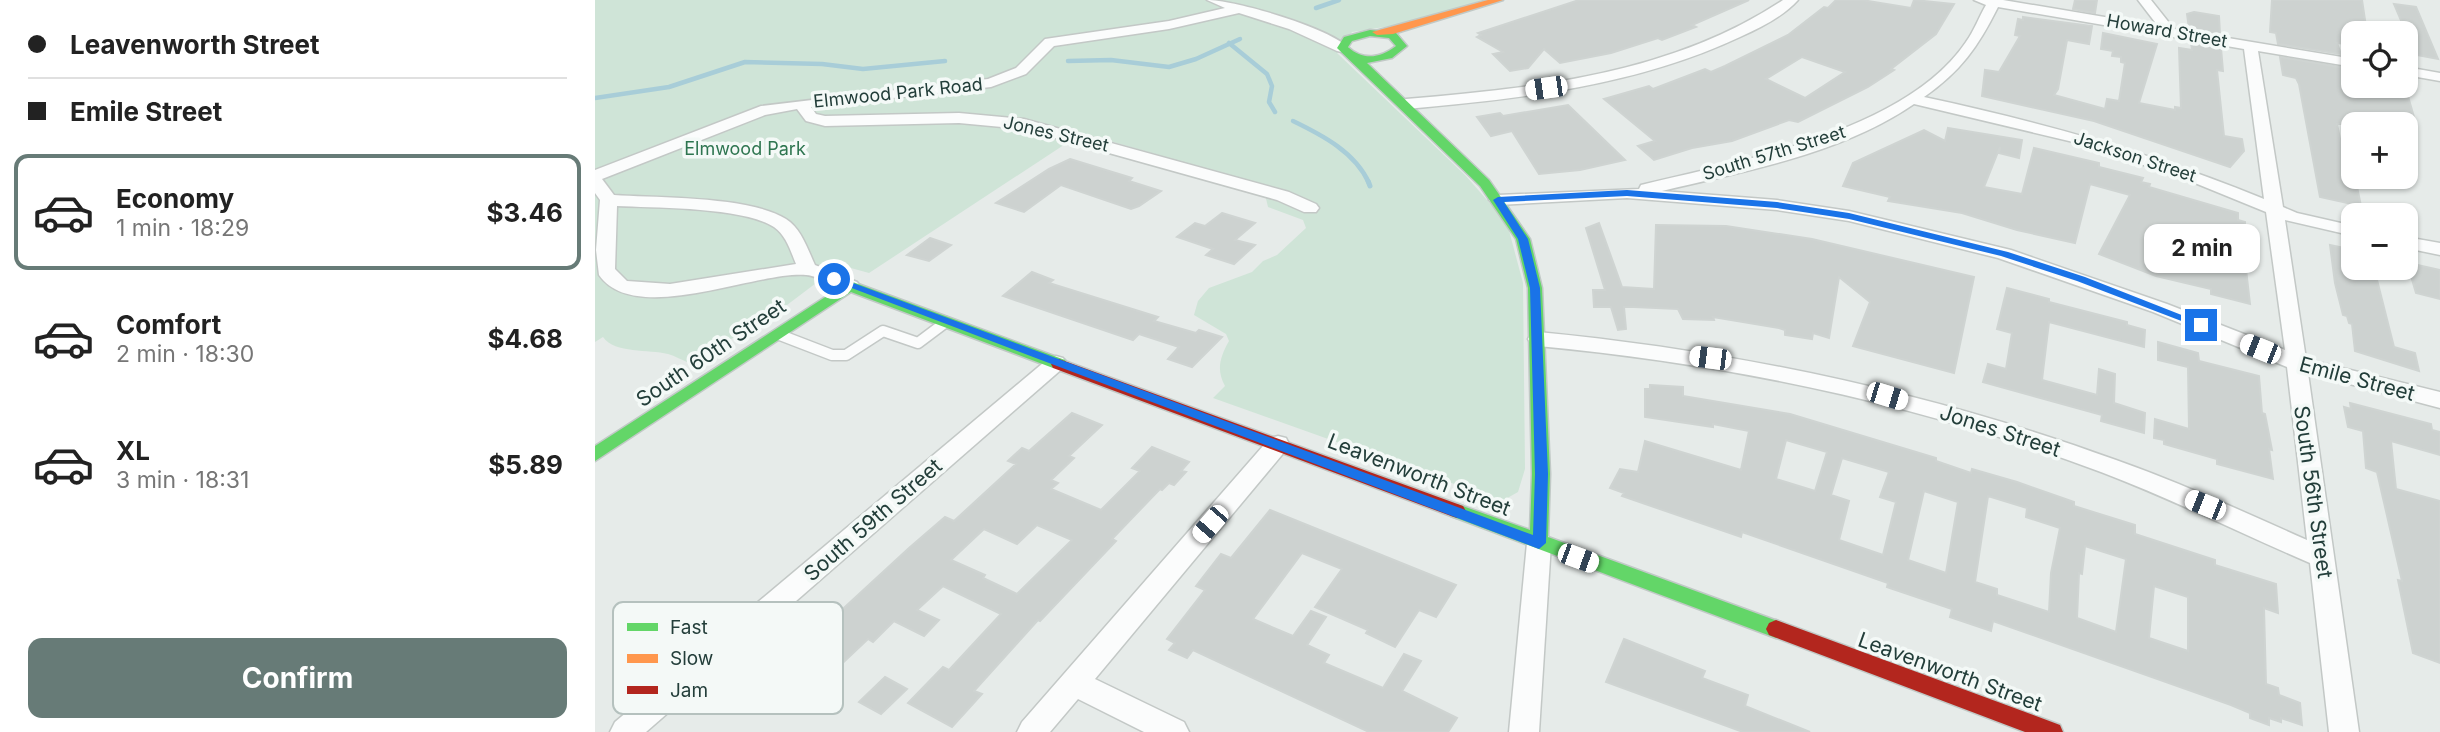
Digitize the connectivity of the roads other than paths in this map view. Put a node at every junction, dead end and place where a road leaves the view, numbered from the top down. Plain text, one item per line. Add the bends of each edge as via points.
1 (1213, 0) edge
2 (1498, 0) edge
3 (1792, 0) edge
4 (2137, 0) edge
5 (2144, 0) edge
6 (1987, 1) edge
7 (1238, 9) junction
8 (1463, 10) junction
9 (2112, 21) junction
10 (1294, 26) junction
11 (2168, 31) junction
12 (1370, 33) junction
13 (2251, 45) junction
14 (1342, 48) junction
15 (1398, 48) junction
16 (1356, 58) junction
17 (2341, 60) edge
18 (2418, 73) edge
19 (2440, 77) edge
20 (1911, 99) junction
21 (801, 104) junction
22 (1406, 104) junction
23 (1732, 169) junction
24 (595, 176) edge
25 (595, 182) edge
26 (1627, 193) junction
27 (609, 200) junction
28 (1498, 200) junction
29 (1753, 203) junction
30 (1310, 208) dead end
31 (2274, 209) junction
32 (2341, 228) edge
33 (2418, 244) edge
34 (2440, 249) edge
35 (807, 269) junction
36 (850, 286) junction
37 (908, 307) junction
38 (946, 322) junction
39 (780, 332) junction
40 (1538, 339) junction
41 (1056, 363) junction
42 (2296, 363) junction
43 (2440, 401) edge
44 (1278, 444) junction
45 (595, 455) edge
46 (1539, 543) junction
47 (2323, 558) junction
48 (777, 602) edge
49 (1074, 683) junction
50 (646, 714) edge
51 (625, 732) edge
52 (1032, 732) edge
53 (1174, 732) edge
54 (1524, 732) edge
55 (2052, 732) edge
56 (2344, 732) edge

1 - 7 street, Elmwood Park Road
2 - 8 street
3 - 22 street via 1729,37 1633,70 1546,88
4 - 9 street
5 - 11 street
6 - 9 street, Howard Street
6 - 20 street, South 57th Street via 1976,42 1937,82
7 - 10 street, Elmwood Park Road
7 - 21 street, Elmwood Park Road via 1050,42 1021,71 991,82
8 - 12 street via 1393,31
8 - 15 street via 1424,27
9 - 11 street, Howard Street
10 - 12 street, Elmwood Park Road via 1347,36
10 - 14 street, Elmwood Park Road
11 - 13 street, Howard Street
12 - 14 street via 1347,39
12 - 15 street via 1392,35
13 - 17 street, Howard Street
13 - 31 street, South 56th Street
14 - 16 street
15 - 16 street via 1376,59
15 - 22 street via 1391,72
16 - 22 street
18 - 19 street
20 - 23 street, South 57th Street via 1836,136
20 - 31 street, Jackson Street via 2092,142
21 - 24 street, Elmwood Park Road via 745,116
21 - 30 street, Jones Street via 811,118 825,121 959,118 1024,124 1283,196
22 - 28 street
23 - 26 street, South 57th Street
23 - 29 street via 1738,192
25 - 27 street
26 - 28 street
26 - 29 street, Emile Street
27 - 35 street via 764,216 786,229
27 - 35 street via 606,268 622,286 667,290
28 - 40 street via 1516,225 1528,254
29 - 42 street, Emile Street via 1849,216 2004,254 2160,308
31 - 32 street, Jackson Street via 2292,218
31 - 42 street, South 56th Street
33 - 34 street
35 - 36 street
36 - 37 street, Leavenworth Street
36 - 39 street, South 60th Street
37 - 38 street, Leavenworth Street
37 - 39 street via 853,306
38 - 39 lane via 918,343 883,331 840,356
38 - 41 street, Leavenworth Street
39 - 45 street, South 60th Street
40 - 46 street
40 - 47 street, Jones Street via 1710,358 1887,396 2108,466
41 - 44 street, Leavenworth Street
41 - 48 street, South 59th Street
42 - 43 street, Emile Street
42 - 47 street, South 56th Street
44 - 46 street, Leavenworth Street
44 - 49 street
46 - 54 street
46 - 55 street, Leavenworth Street
47 - 56 street, South 56th Street
49 - 52 street
49 - 53 street
50 - 51 street, South 59th Street

